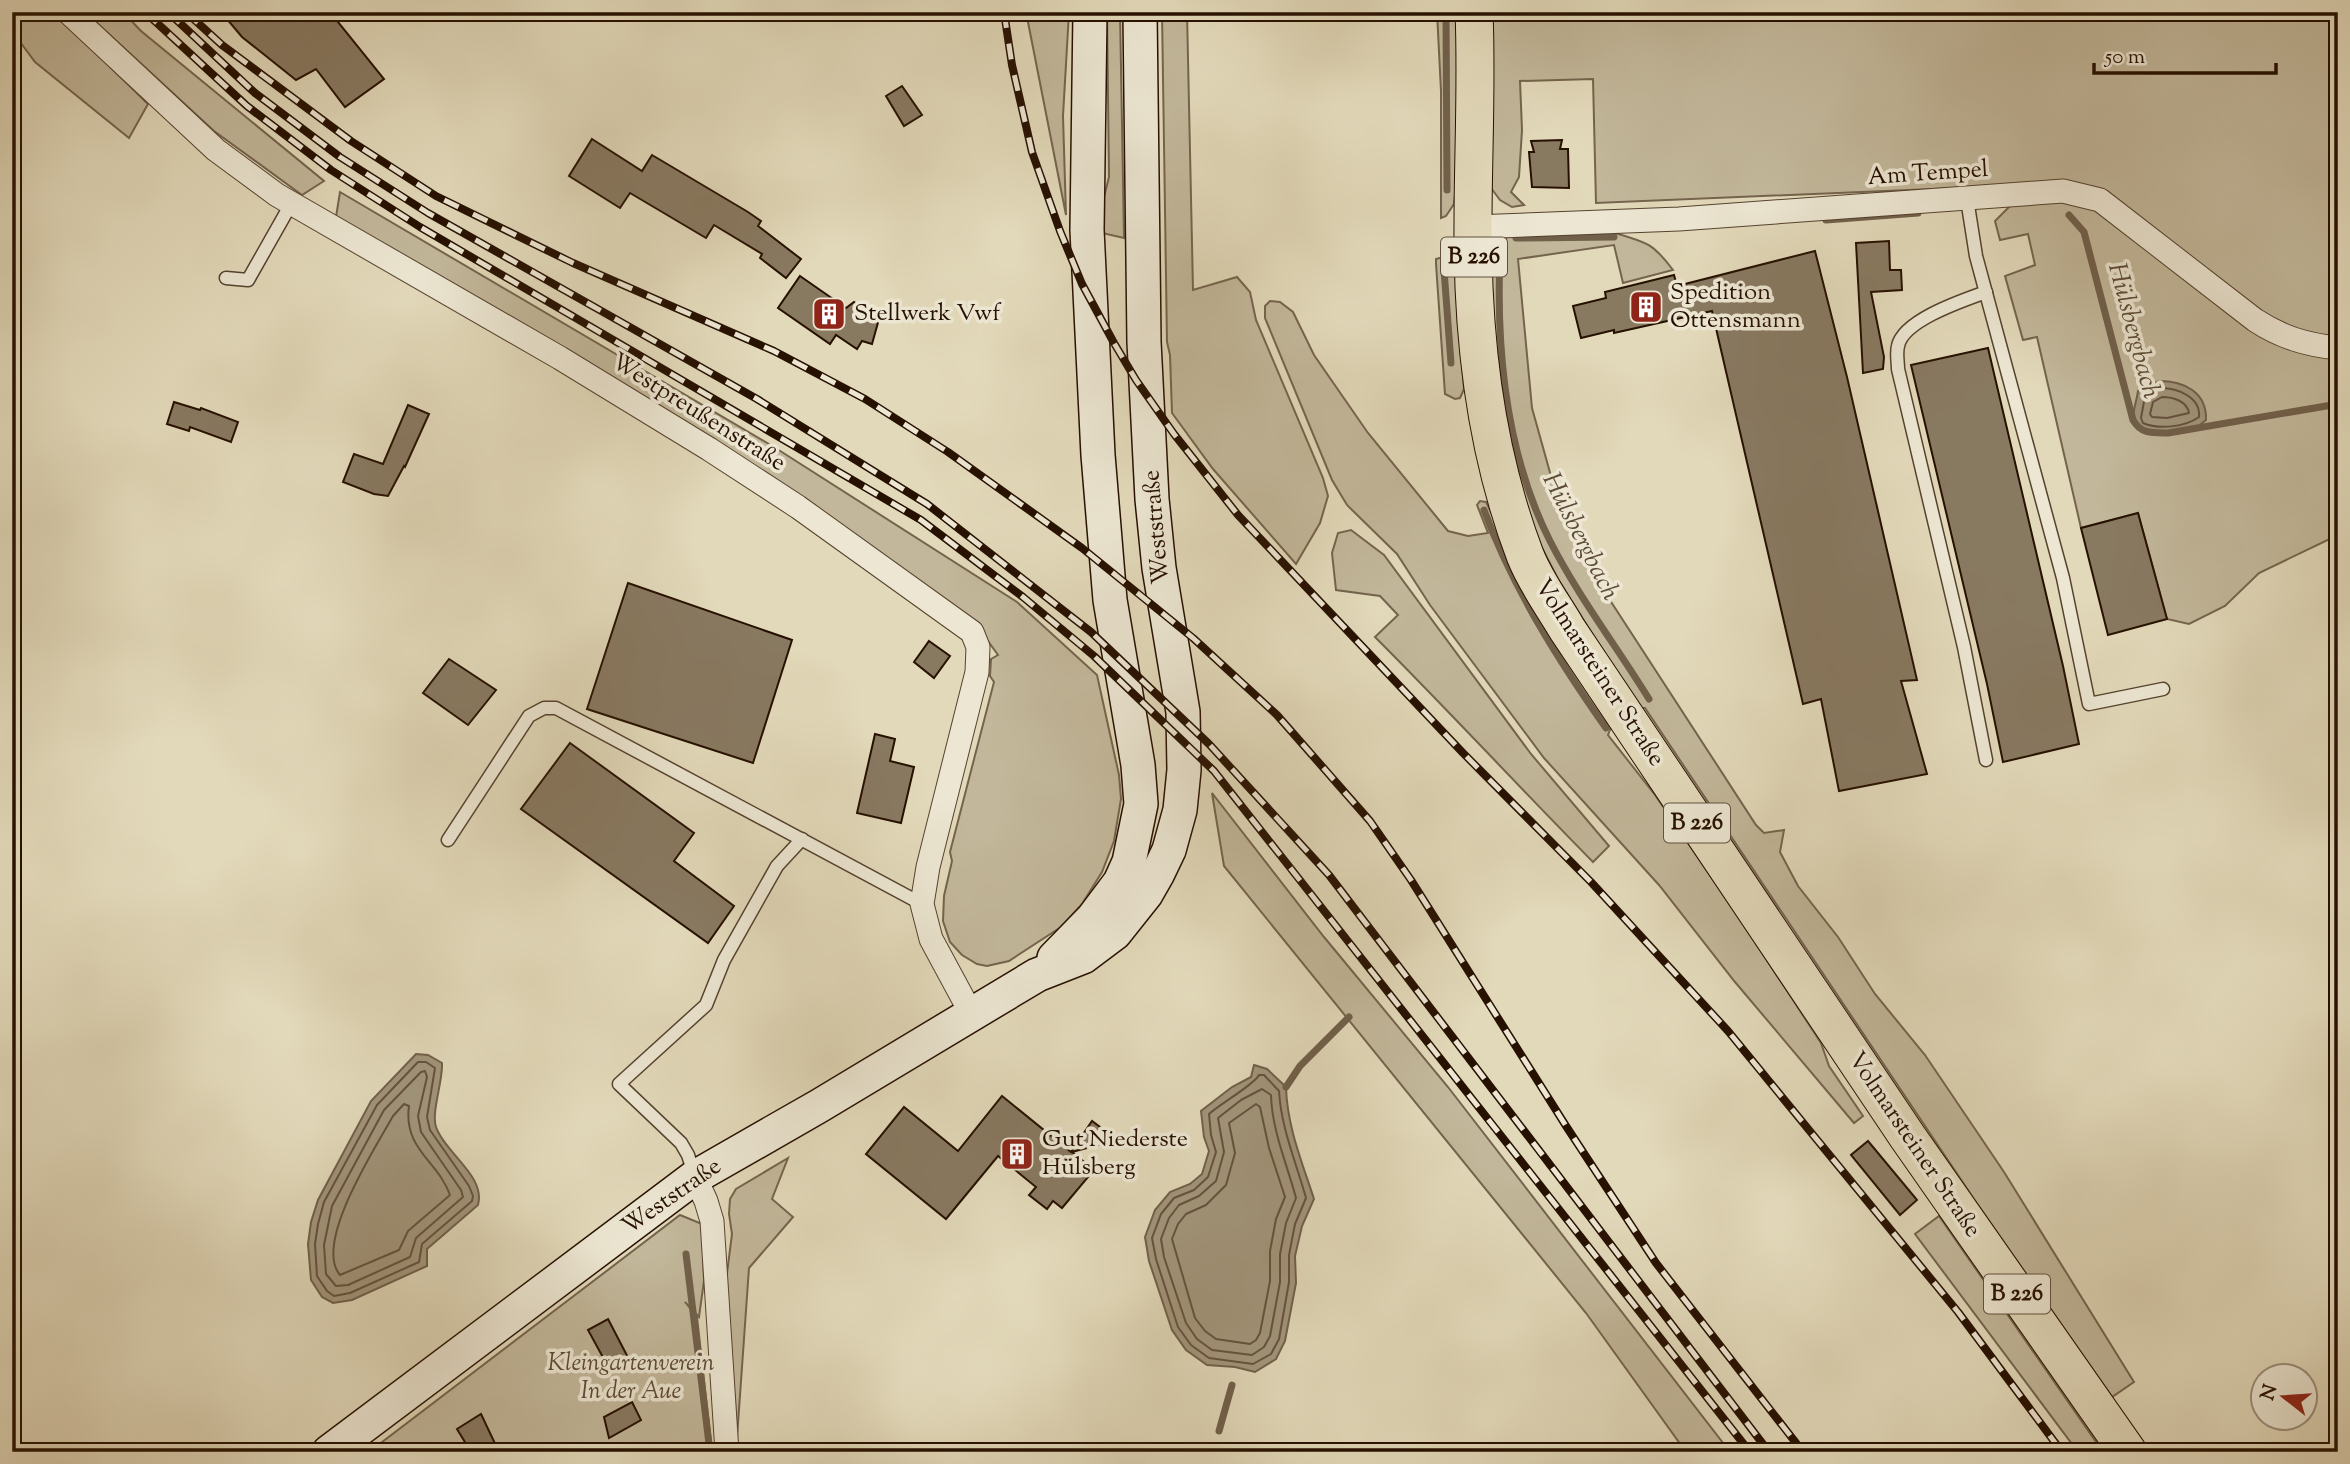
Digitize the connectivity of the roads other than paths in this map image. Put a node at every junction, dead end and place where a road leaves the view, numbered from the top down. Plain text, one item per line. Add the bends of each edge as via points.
1 (68, 12) edge
2 (1090, 12) edge
3 (1140, 12) edge
4 (1474, 12) edge
5 (1967, 199) junction
6 (291, 204) junction
7 (1473, 227) junction
8 (226, 278) dead end
9 (1986, 292) junction
10 (2338, 348) edge
11 (2163, 689) dead end
12 (1986, 760) dead end
13 (803, 839) junction
14 (447, 840) dead end
15 (922, 904) junction
16 (1037, 975) junction
17 (972, 1015) junction
18 (695, 1177) junction
19 (329, 1452) edge
20 (727, 1452) edge
21 (2128, 1452) edge

1 - 6 street, Westpreußenstraße via 216,150
2 - 16 street, Weststraße via 1087,230 1098,455 1110,600 1141,804 1120,882 1093,918
3 - 16 street, Weststraße via 1144,342 1159,568 1183,712 1180,810 1158,873 1115,933 1083,957
4 - 7 main road, Volmarsteiner Straße / B 226
5 - 7 street, Am Tempel via 1679,219
5 - 9 lane
5 - 10 street, Am Tempel via 2063,191 2100,200 2277,334
6 - 8 lane via 248,280
6 - 15 street, Westpreußenstraße via 709,449 972,632 978,647 977,672
7 - 21 main road, Volmarsteiner Straße / B 226 via 1484,398 1493,448 1526,558 1567,629 1907,1136
9 - 11 lane via 2063,578 2089,704
9 - 12 lane via 1943,308 1909,330 1898,345 1898,369
13 - 14 lane via 556,708 544,708 529,716
13 - 15 lane
13 - 18 lane via 777,866 724,960 706,1005 619,1084 681,1143
15 - 17 street, Westpreußenstraße via 931,939
16 - 17 street, Weststraße
17 - 18 street, Weststraße
18 - 19 street, Weststraße
18 - 20 street via 712,1222

